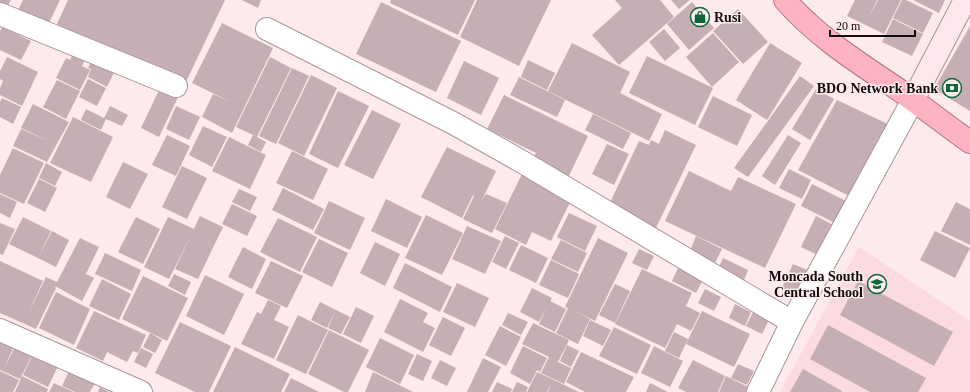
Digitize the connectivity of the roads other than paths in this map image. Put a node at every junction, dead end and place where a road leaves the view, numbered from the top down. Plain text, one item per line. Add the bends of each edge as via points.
1 (785, 0) edge
2 (965, 0) edge
3 (0, 14) edge
4 (267, 29) dead end
5 (176, 86) dead end
6 (913, 100) junction
7 (970, 142) edge
8 (792, 322) junction
9 (0, 330) edge
10 (141, 392) edge
11 (758, 392) edge

1 - 6 highway via 812,28 841,51
2 - 6 street
3 - 5 street
4 - 8 street via 486,142
6 - 7 highway
6 - 8 street
8 - 11 street
9 - 10 street

